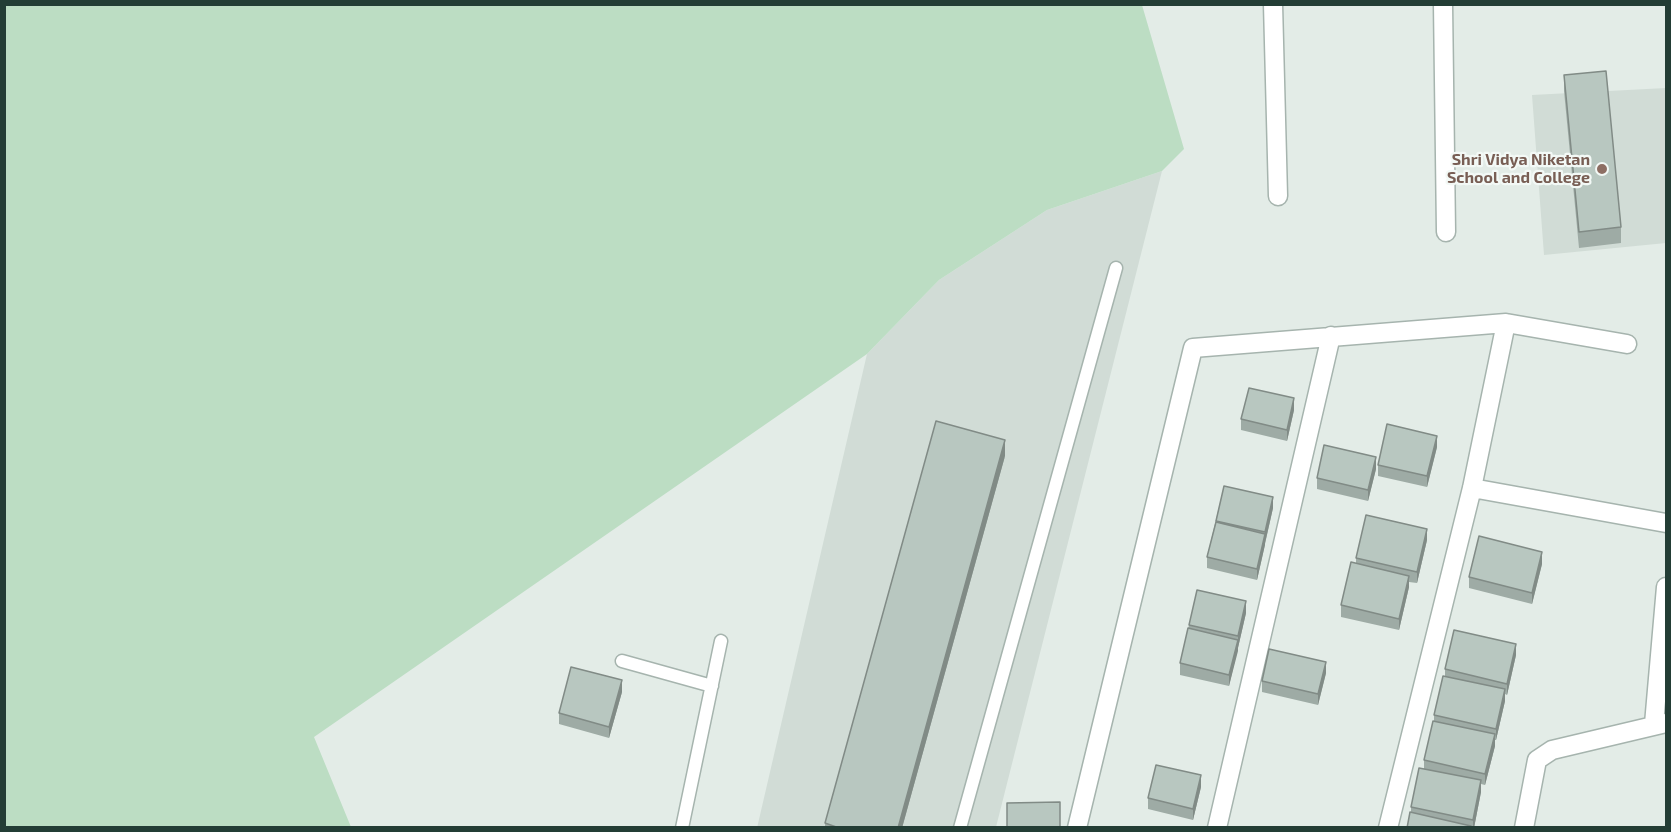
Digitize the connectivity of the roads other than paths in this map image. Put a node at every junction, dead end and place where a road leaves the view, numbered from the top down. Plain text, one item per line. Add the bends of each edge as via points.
1 (1273, 4) edge
2 (1443, 4) edge
3 (1278, 195) dead end
4 (1446, 232) dead end
5 (1116, 268) dead end
6 (1506, 323) junction
7 (1331, 336) junction
8 (1627, 344) dead end
9 (1472, 488) junction
10 (1666, 523) edge
11 (1666, 587) edge
12 (721, 641) dead end
13 (622, 661) dead end
14 (712, 686) junction
15 (1660, 723) edge
16 (682, 828) edge
17 (960, 828) edge
18 (1077, 828) edge
19 (1217, 828) edge
20 (1388, 828) edge
21 (1524, 828) edge

1 - 3 street
2 - 4 street
5 - 17 lane
6 - 7 street
6 - 8 street
6 - 9 street
7 - 18 street via 1193,348
7 - 19 street
9 - 10 street
9 - 20 street
11 - 15 street
12 - 14 lane
13 - 14 lane
14 - 16 lane
15 - 21 street via 1552,750 1537,760

